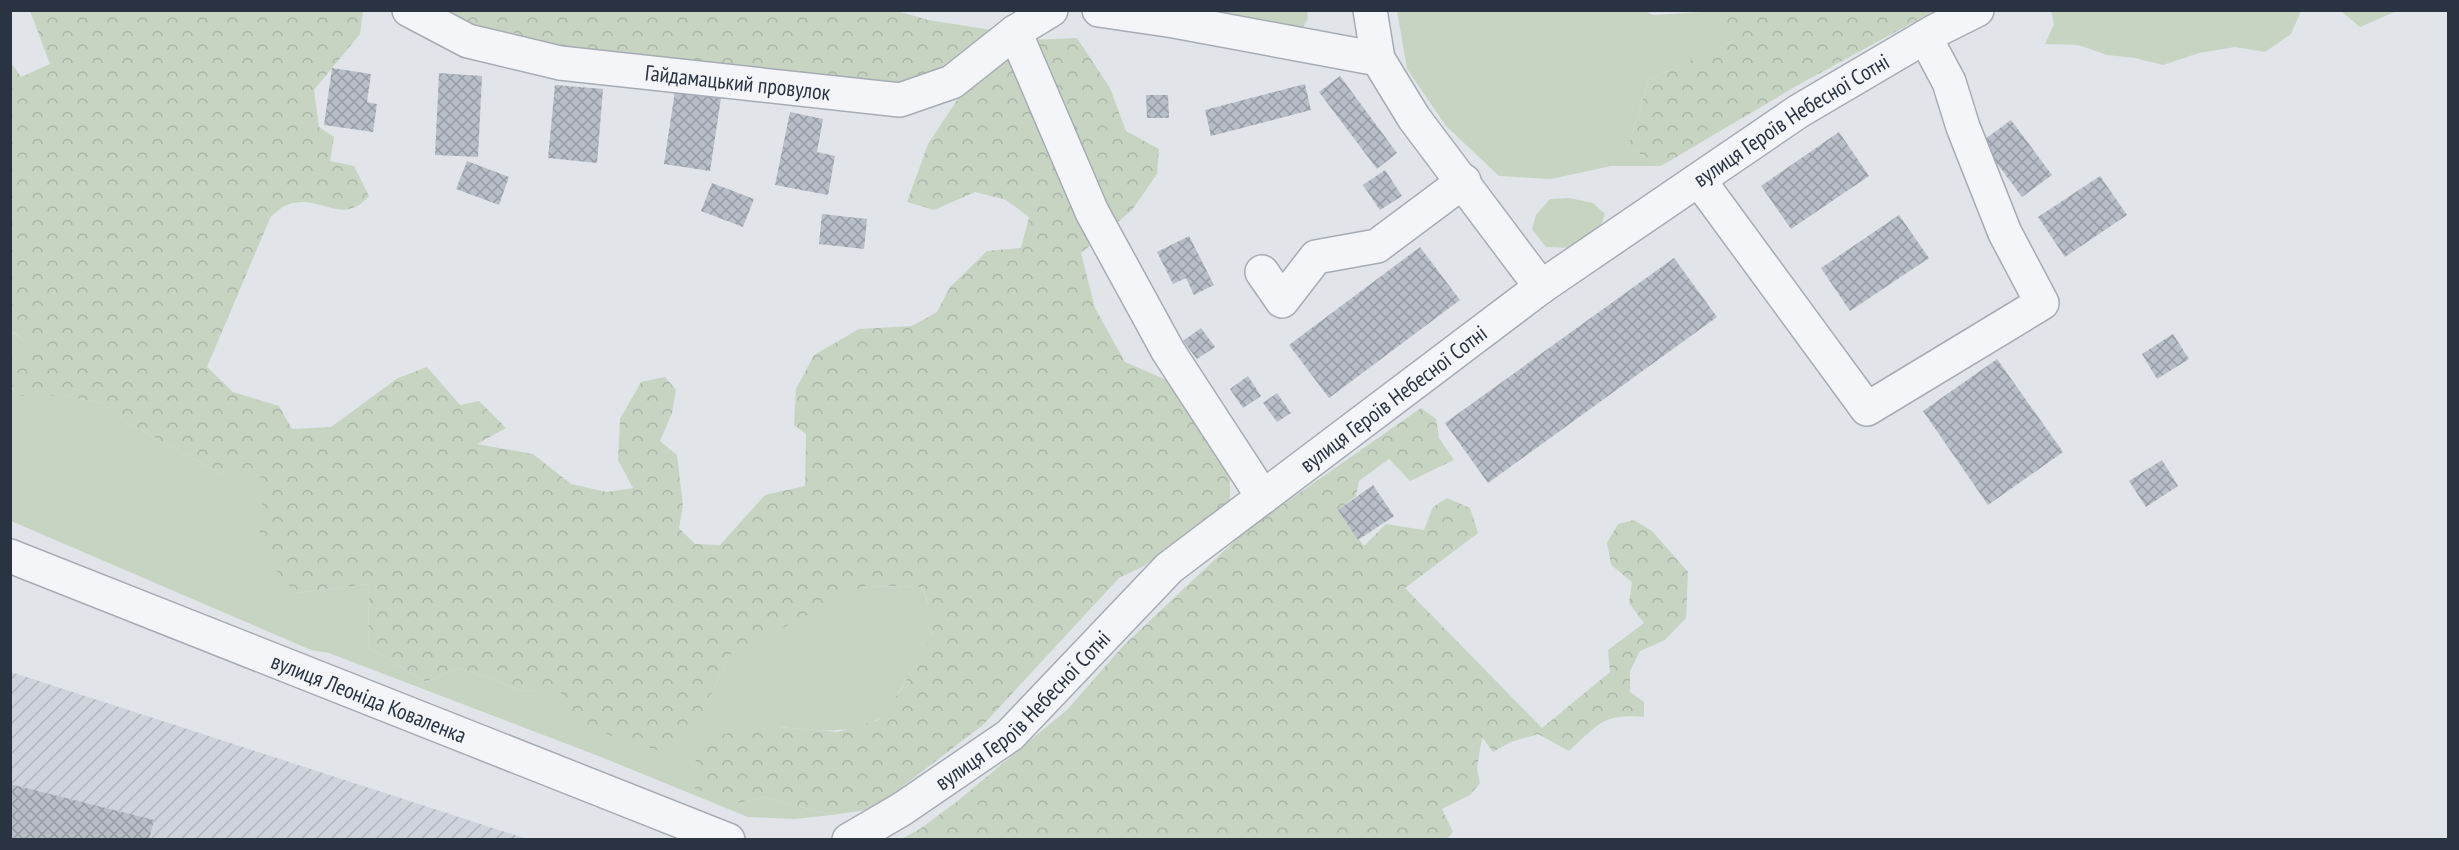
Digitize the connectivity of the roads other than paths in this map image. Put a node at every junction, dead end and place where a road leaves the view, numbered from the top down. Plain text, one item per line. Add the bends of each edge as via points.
1 (409, 10) edge
2 (1051, 10) edge
3 (1099, 10) edge
4 (1370, 10) edge
5 (1977, 10) edge
6 (1014, 32) junction
7 (1925, 37) junction
8 (1378, 59) junction
9 (1699, 180) junction
10 (1464, 181) junction
11 (1262, 272) dead end
12 (1541, 287) junction
13 (1263, 497) junction
14 (10, 556) edge
15 (728, 840) edge
16 (849, 840) edge

1 - 6 street, Гайдамацький провулок via 468,41 560,63 900,100 952,82
2 - 6 street, Гайдамацький провулок
3 - 8 street
4 - 8 street
5 - 7 street, вулиця Героїв Небесної Сотні
6 - 13 street via 1092,212 1168,351
7 - 9 street, вулиця Героїв Небесної Сотні via 1799,111
7 - 9 street via 1949,82 2005,233 2042,303 1867,409
8 - 10 street via 1414,118
9 - 12 street, вулиця Героїв Небесної Сотні
10 - 11 street via 1377,246 1316,258 1282,301
10 - 12 street
12 - 13 street, вулиця Героїв Небесної Сотні
13 - 16 street, вулиця Героїв Небесної Сотні via 1169,568 1010,735
14 - 15 street, вулиця Леоніда Коваленка

